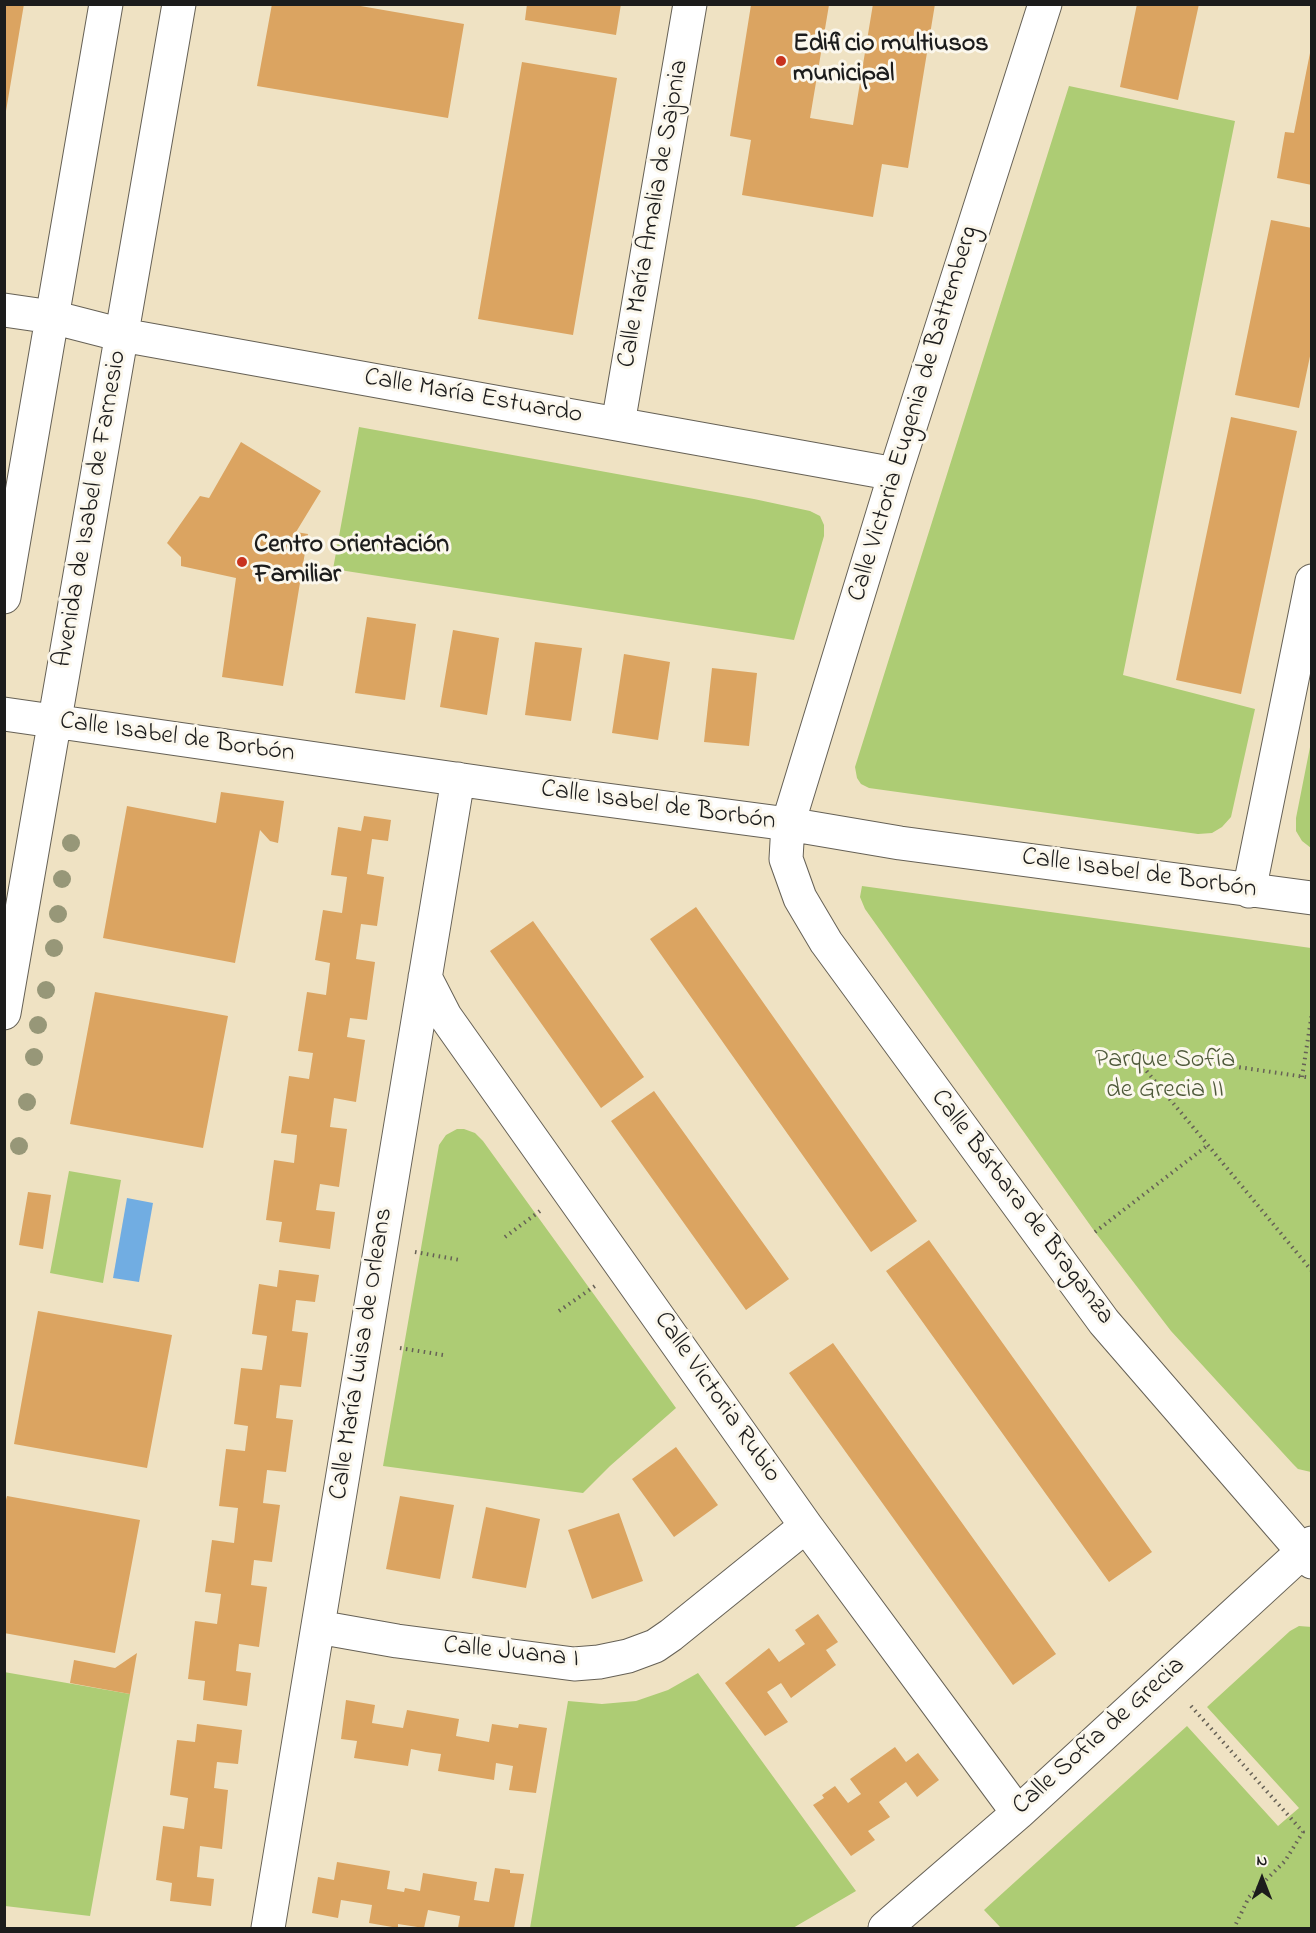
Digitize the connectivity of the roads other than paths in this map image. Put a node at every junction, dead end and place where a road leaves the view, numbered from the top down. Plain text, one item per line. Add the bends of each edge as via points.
1 (106, 4) edge
2 (180, 4) edge
3 (690, 4) edge
4 (1045, 4) edge
5 (4, 310) edge
6 (52, 317) junction
7 (122, 335) junction
8 (618, 424) junction
9 (895, 474) junction
10 (1311, 581) edge
11 (4, 597) edge
12 (4, 714) edge
13 (56, 721) junction
14 (458, 780) junction
15 (788, 824) junction
16 (1249, 891) junction
17 (1311, 898) edge
18 (425, 977) junction
19 (4, 1013) edge
20 (806, 1526) junction
21 (1308, 1552) edge
22 (318, 1628) junction
23 (1018, 1813) junction
24 (268, 1929) edge
25 (885, 1929) edge

1 - 6 street
2 - 7 street, Avenida de Isabel de Farnesio
3 - 8 street, Calle María Amalia de Sajonia
4 - 9 street, Calle Victoria Eugenia de Battemberg
5 - 6 street, Calle María Estuardo
6 - 7 street, Calle María Estuardo
6 - 11 street
7 - 8 street, Calle María Estuardo
7 - 13 street, Avenida de Isabel de Farnesio
8 - 9 street, Calle María Estuardo
9 - 15 street, Calle Victoria Eugenia de Battemberg
10 - 16 street
12 - 13 street, Calle Isabel de Borbón
13 - 14 street, Calle Isabel de Borbón
13 - 19 street, Avenida de Isabel de Farnesio
14 - 15 street, Calle Isabel de Borbón
14 - 18 street, Calle María Luisa de Orleans
15 - 16 street, Calle Isabel de Borbón
15 - 21 street, Calle Bárbara de Braganza via 786,859 800,898 826,942 1104,1322
16 - 17 street, Calle Isabel de Borbón
18 - 20 street, Calle Victoria Rubio via 452,1026
18 - 22 street, Calle María Luisa de Orleans
20 - 22 street, Calle Juana I via 671,1635 628,1656 574,1664
20 - 23 street, Calle Victoria Rubio
21 - 23 street, Calle Sofía de Grecia
22 - 24 street, Calle María Luisa de Orleans
23 - 25 street, Calle Sofía de Grecia

